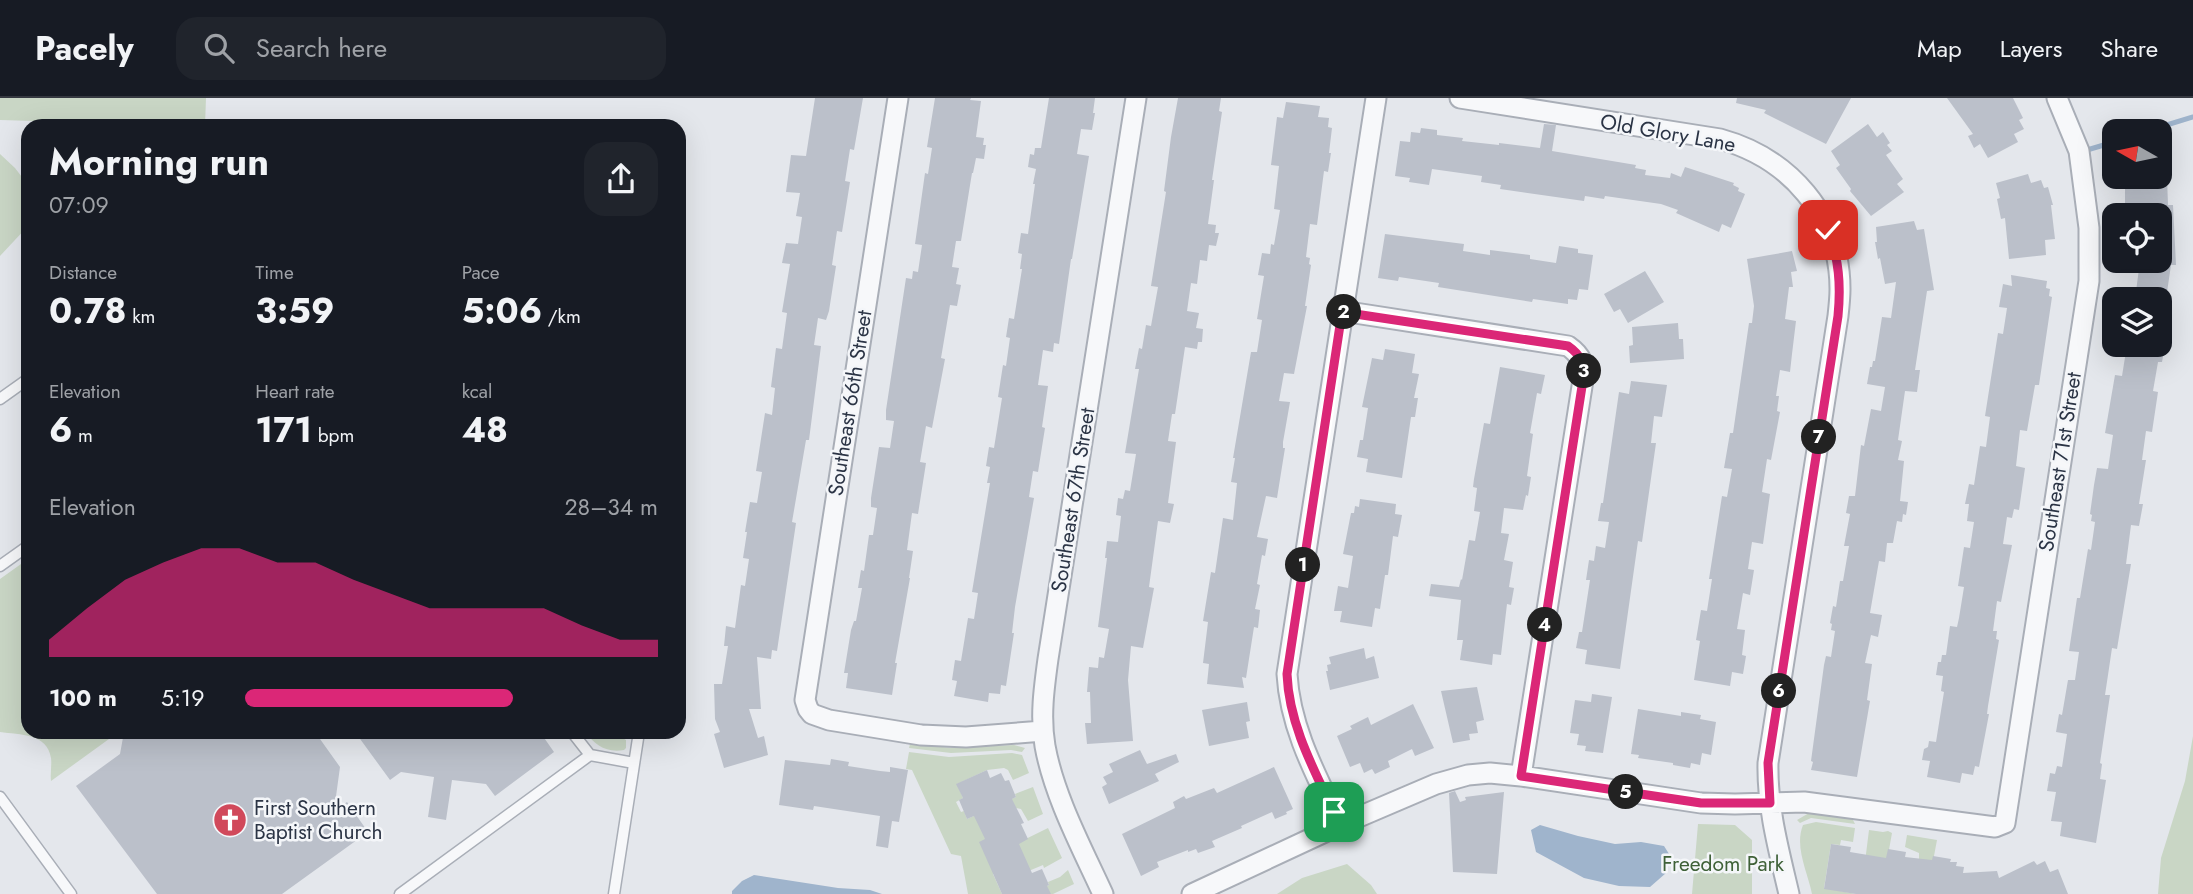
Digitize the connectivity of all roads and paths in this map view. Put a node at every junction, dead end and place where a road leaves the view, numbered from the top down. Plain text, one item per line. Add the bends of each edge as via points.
1 (898, 98) edge
2 (1136, 98) edge
3 (1376, 98) edge
4 (1460, 98) edge
5 (2057, 98) edge
6 (1342, 312) junction
7 (21, 384) edge
8 (0, 399) edge
9 (21, 551) edge
10 (0, 566) edge
11 (1043, 731) junction
12 (577, 739) edge
13 (638, 739) edge
14 (590, 755) junction
15 (634, 763) junction
16 (1521, 776) junction
17 (0, 797) edge
18 (1770, 803) junction
19 (1339, 825) junction
20 (71, 894) edge
21 (400, 894) edge
22 (614, 894) edge
23 (1102, 894) edge
24 (1192, 894) edge
25 (1789, 894) edge

1 - 11 street, Southeast 66th Street via 805,701 815,715 829,720 938,737
2 - 11 street, Southeast 67th Street via 1048,659
3 - 6 street
4 - 18 street, Old Glory Lane via 1720,139 1755,151 1787,172 1828,230 1840,289 1768,763
5 - 18 street, Southeast 71st Street via 2079,151 2089,228 2088,281 2005,823 1999,827 1804,802
6 - 16 street via 1568,346 1583,361
6 - 19 street via 1287,674 1296,729
7 - 8 lane
9 - 10 lane
11 - 23 street, Southeast 67th Street via 1060,798
12 - 14 lane
13 - 15 lane
14 - 15 lane
14 - 21 lane
15 - 22 lane
16 - 18 street via 1701,803
16 - 19 street via 1490,773 1453,778
17 - 20 lane
18 - 25 street, Old Glory Lane
19 - 24 street

